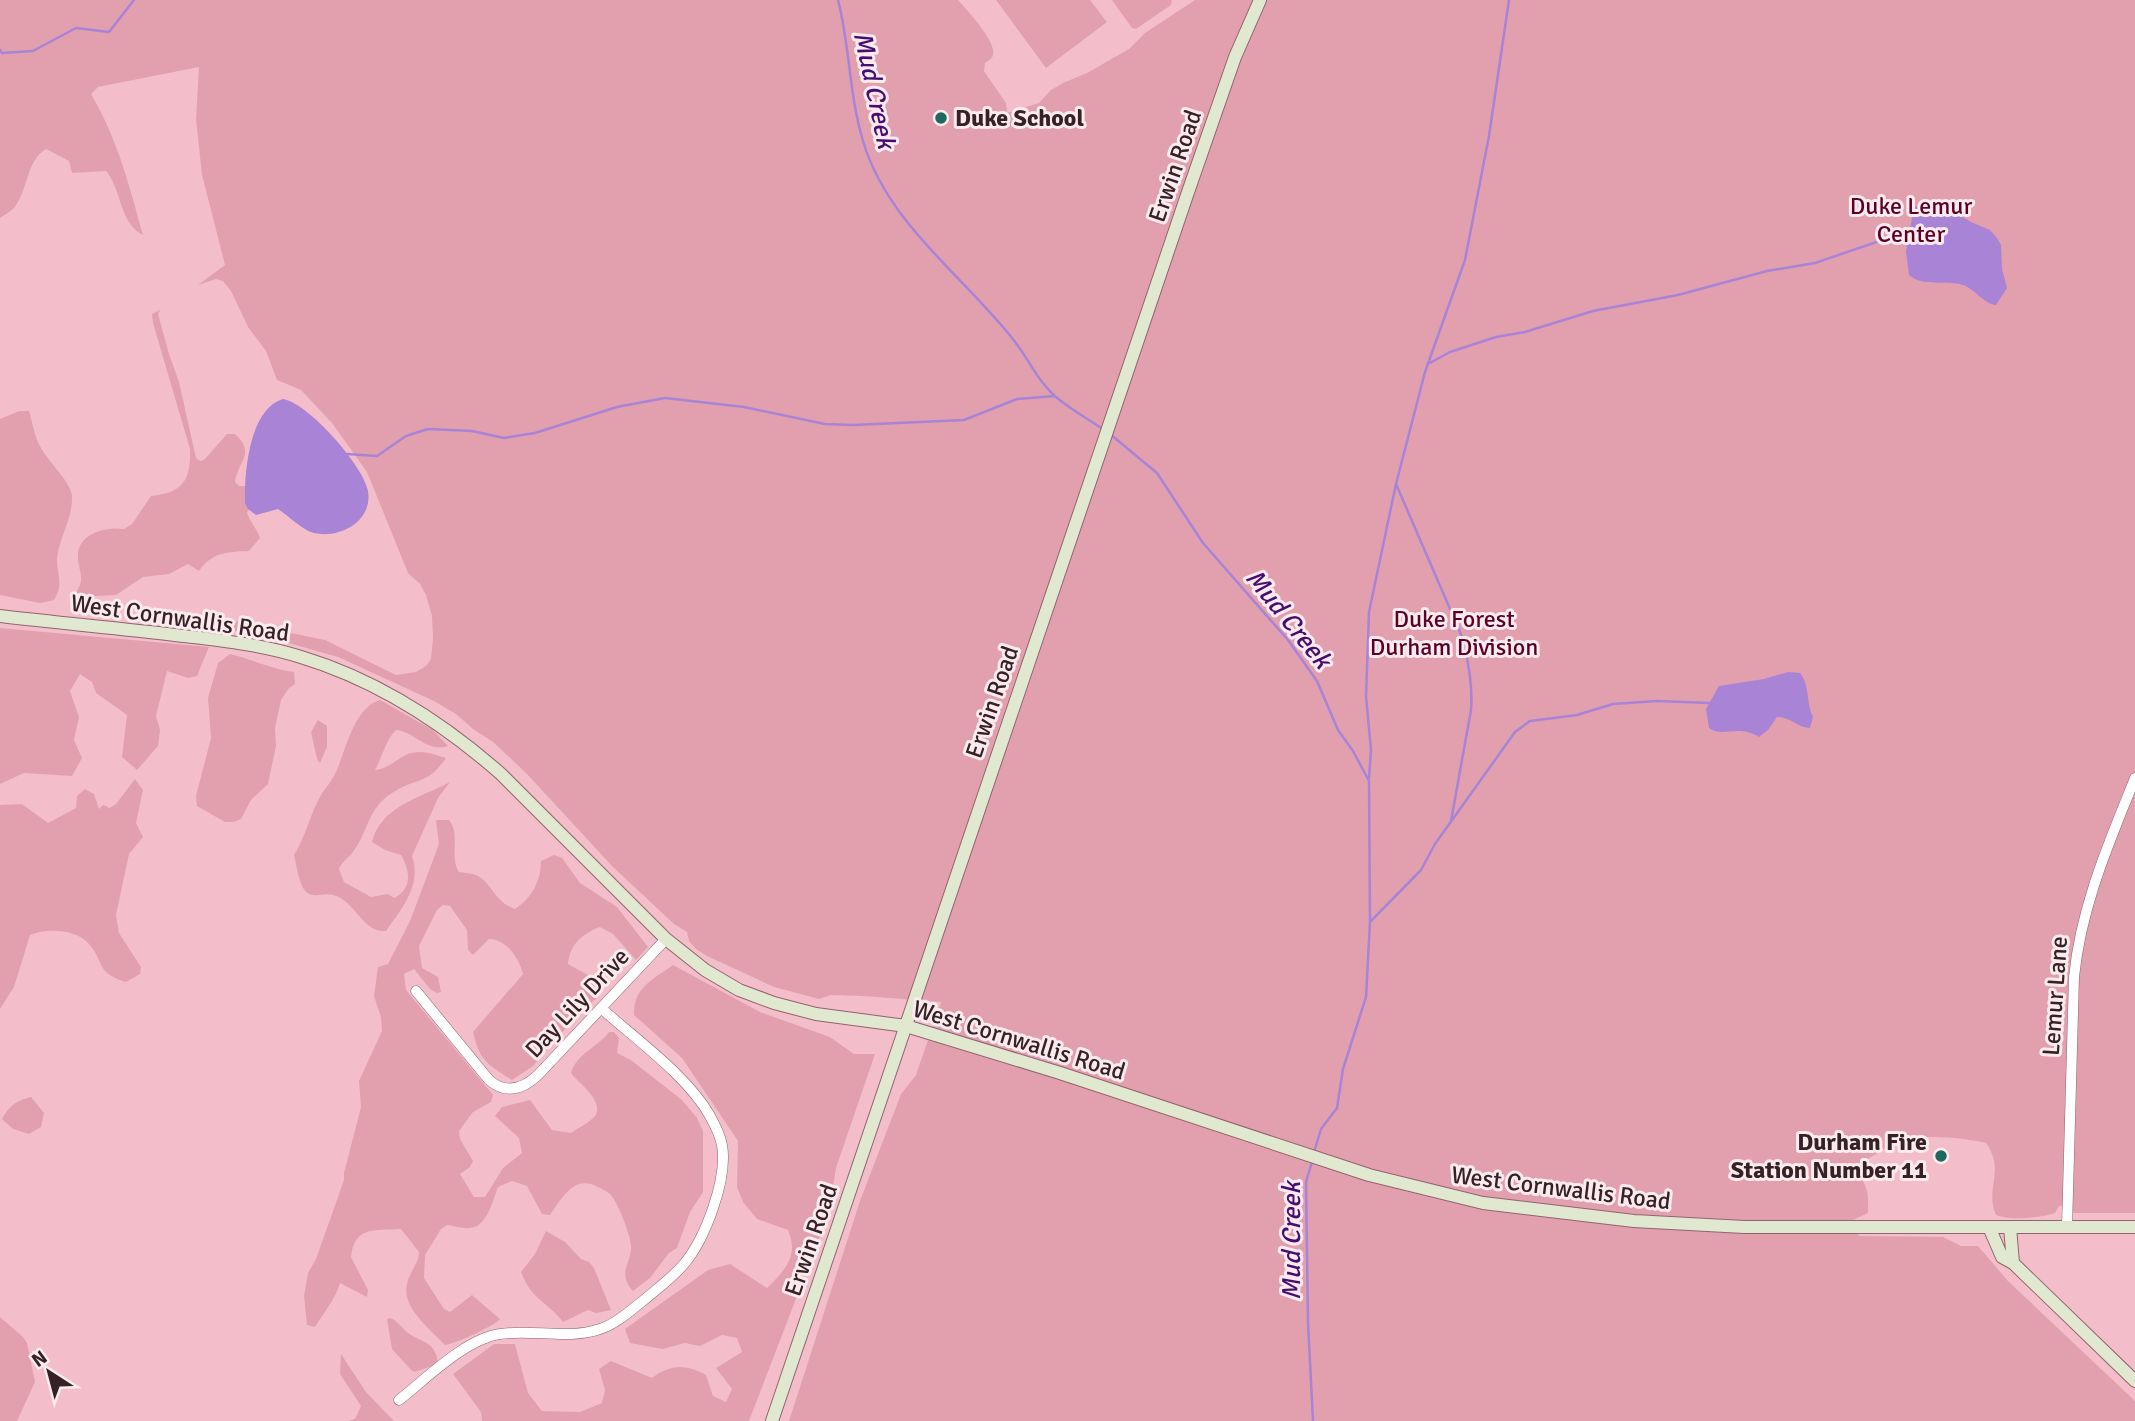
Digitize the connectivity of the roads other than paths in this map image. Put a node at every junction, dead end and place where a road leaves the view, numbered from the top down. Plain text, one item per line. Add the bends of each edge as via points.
1 (1260, 0) edge
2 (0, 616) edge
3 (2135, 778) edge
4 (666, 939) junction
5 (416, 991) dead end
6 (601, 1008) junction
7 (906, 1026) junction
8 (1989, 1227) junction
9 (2010, 1227) junction
10 (2067, 1227) junction
11 (2135, 1227) edge
12 (2013, 1263) junction
13 (2135, 1381) edge
14 (399, 1401) dead end
15 (772, 1421) edge

1 - 7 street, Erwin Road via 1204,145
2 - 4 street, West Cornwallis Road via 244,644 298,656 367,682 475,750
3 - 10 street, Lemur Lane via 2095,878 2076,950
4 - 6 street, Day Lily Drive
4 - 7 street, West Cornwallis Road via 705,970 755,997 816,1014
5 - 6 street, Day Lily Drive via 500,1088 514,1089 533,1080
6 - 14 street via 692,1090 719,1135 723,1155 717,1192 699,1241 677,1271 609,1325 581,1333 488,1337 469,1346
7 - 8 street, West Cornwallis Road via 1324,1161 1483,1203 1634,1222
7 - 15 street, Erwin Road
8 - 9 street, West Cornwallis Road
8 - 12 street via 2002,1257
9 - 10 street, West Cornwallis Road
9 - 12 street
10 - 11 street, West Cornwallis Road
12 - 13 street

